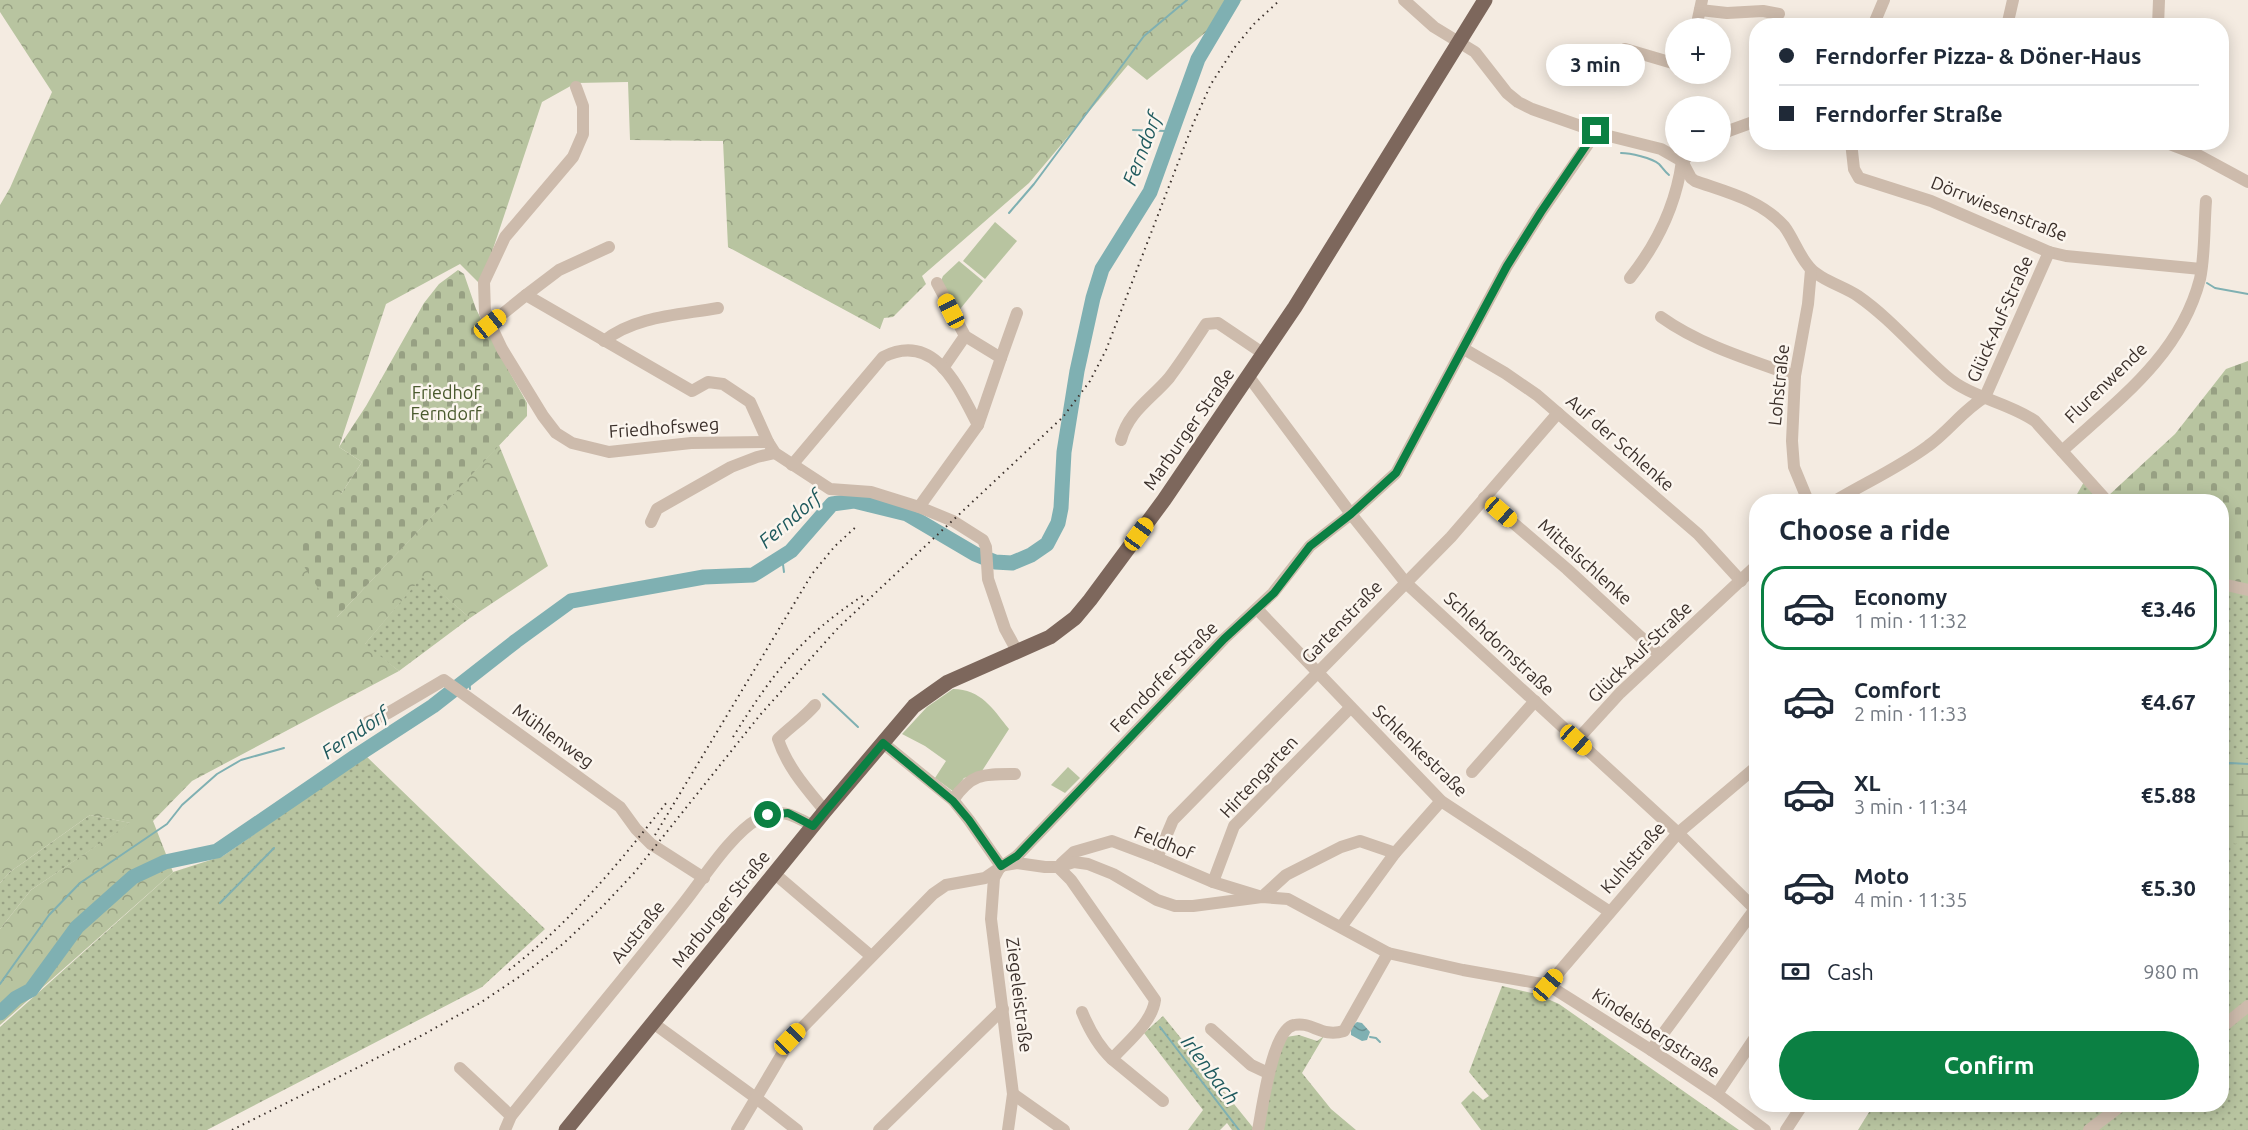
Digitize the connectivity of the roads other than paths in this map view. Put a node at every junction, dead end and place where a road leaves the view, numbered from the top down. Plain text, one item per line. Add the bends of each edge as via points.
1 (1404, 0) edge
2 (1485, 0) edge
3 (1884, 0) edge
4 (2013, 0) edge
5 (2159, 0) edge
6 (1701, 5) edge
7 (1779, 14) dead end
8 (1876, 18) edge
9 (2009, 18) edge
10 (2158, 18) edge
11 (1460, 42) junction
12 (1625, 49) dead end
13 (1665, 61) edge
14 (576, 87) dead end
15 (1749, 124) edge
16 (1731, 130) edge
17 (1596, 131) junction
18 (1852, 150) edge
19 (2185, 150) edge
20 (1665, 152) edge
21 (1682, 162) edge
22 (1683, 162) edge
23 (2248, 182) edge
24 (2206, 201) dead end
25 (609, 247) dead end
26 (2049, 252) junction
27 (2201, 268) junction
28 (1811, 270) junction
29 (1629, 278) dead end
30 (937, 283) dead end
31 (526, 295) junction
32 (718, 308) dead end
33 (1017, 313) dead end
34 (1661, 317) dead end
35 (490, 324) junction
36 (965, 336) junction
37 (604, 341) junction
38 (1464, 349) junction
39 (1264, 354) junction
40 (1001, 358) junction
41 (943, 368) junction
42 (1795, 376) junction
43 (1249, 377) junction
44 (1985, 397) junction
45 (1558, 413) junction
46 (978, 425) junction
47 (1121, 440) dead end
48 (771, 447) junction
49 (2062, 451) junction
50 (792, 465) junction
51 (1805, 494) edge
52 (1847, 494) edge
53 (2101, 494) edge
54 (1484, 498) junction
55 (919, 507) junction
56 (1351, 514) junction
57 (651, 522) dead end
58 (1749, 573) edge
59 (1741, 581) junction
60 (1406, 583) junction
61 (2229, 586) edge
62 (2248, 590) edge
63 (1257, 609) junction
64 (1017, 651) junction
65 (1660, 655) junction
66 (1317, 673) junction
67 (1535, 701) junction
68 (815, 705) dead end
69 (1350, 708) junction
70 (368, 722) dead end
71 (1576, 740) junction
72 (883, 743) junction
73 (1472, 772) dead end
74 (1749, 773) edge
75 (1015, 774) dead end
76 (953, 801) junction
77 (1441, 801) junction
78 (825, 811) junction
79 (813, 826) junction
80 (1678, 833) junction
81 (1395, 853) junction
82 (1157, 858) junction
83 (1001, 866) junction
84 (1058, 867) junction
85 (775, 874) junction
86 (704, 878) junction
87 (1213, 882) junction
88 (1262, 897) junction
89 (1749, 902) edge
90 (1610, 912) junction
91 (1749, 918) edge
92 (1341, 927) junction
93 (1388, 952) junction
94 (871, 956) junction
95 (1548, 985) junction
96 (2248, 1006) edge
97 (1004, 1009) junction
98 (1082, 1012) dead end
99 (2229, 1021) edge
100 (653, 1023) junction
101 (1211, 1029) dead end
102 (1749, 1046) edge
103 (1651, 1050) junction
104 (1112, 1059) junction
105 (460, 1068) dead end
106 (1268, 1073) junction
107 (1013, 1094) junction
108 (1717, 1094) junction
109 (756, 1098) junction
110 (1163, 1101) dead end
111 (1798, 1112) edge
112 (2113, 1112) edge
113 (511, 1116) junction
114 (505, 1130) edge
115 (566, 1130) edge
116 (737, 1130) edge
117 (797, 1130) edge
118 (879, 1130) edge
119 (1008, 1130) edge
120 (1064, 1130) edge
121 (1258, 1130) edge
122 (1765, 1130) edge
123 (1786, 1130) edge
124 (2090, 1130) edge

1 - 11 street via 1434,27
2 - 11 main road, Marburger Straße
3 - 8 street
4 - 9 street
5 - 10 street
6 - 7 street via 1727,13
11 - 17 street via 1475,52 1518,102
11 - 39 main road, Marburger Straße
12 - 13 street
14 - 35 street, Friedhofsweg via 583,106 583,135 573,157 505,237 484,282 485,313
15 - 16 street
17 - 20 street
17 - 38 street, Ferndorfer Straße via 1507,266
18 - 26 street, Dörrwiesenstraße via 1859,178 1932,201
19 - 23 street
21 - 29 street via 1670,210 1648,255
22 - 28 street via 1695,181 1747,199 1773,216
24 - 27 street, Flurenwende
25 - 31 street via 559,270
26 - 27 street, Dörrwiesenstraße
26 - 44 street, Glück-Auf-Straße
27 - 49 street, Flurenwende via 2177,334 2145,376
28 - 42 street, Lohstraße
28 - 44 street via 1857,296 1884,317 1947,377
30 - 36 street
31 - 35 street
31 - 37 street
32 - 37 street via 649,320 615,332
33 - 40 street
34 - 42 street via 1735,354
35 - 48 street, Friedhofsweg via 543,416 556,433 572,443 609,452 691,443
36 - 40 street
36 - 41 street
37 - 48 street via 692,391 708,382 723,384 750,402
38 - 45 street, Auf der Schlenke via 1506,373
38 - 56 street, Ferndorfer Straße via 1396,473
39 - 43 main road, Marburger Straße
39 - 47 street via 1218,323 1206,324 1167,380 1139,406
40 - 46 street
41 - 46 street
41 - 50 street via 928,354 913,349 898,350 884,357
42 - 51 street, Lohstraße via 1794,467
43 - 56 street, Schlehdornstraße
43 - 64 main road, Marburger Straße via 1158,509 1075,618 1050,636
44 - 49 street via 2021,411
44 - 52 street, Glück-Auf-Straße via 1970,406 1927,448
45 - 54 street, Gartenstraße
45 - 59 street, Auf der Schlenke via 1698,534
46 - 55 street
48 - 50 street
48 - 57 street via 657,508
49 - 53 street
50 - 55 street via 830,489 871,492
54 - 60 street, Gartenstraße
54 - 65 street, Mittelschlenke
55 - 64 street via 953,521 983,540 988,579
56 - 60 street, Schlehdornstraße
56 - 63 street, Ferndorfer Straße via 1310,546
58 - 59 street, Glück-Auf-Straße
59 - 65 street, Glück-Auf-Straße
60 - 66 street, Gartenstraße
60 - 67 street, Schlehdornstraße
61 - 62 street
63 - 66 street, Schlenkestraße
63 - 83 street, Ferndorfer Straße via 1017,856
64 - 72 main road, Marburger Straße via 931,693 914,706
65 - 71 street, Glück-Auf-Straße
66 - 69 street, Schlenkestraße
66 - 82 street, Gartenstraße via 1173,820
67 - 71 street, Schlehdornstraße
67 - 73 street
68 - 78 street via 778,739 802,783
69 - 77 street, Schlenkestraße
69 - 87 street, Hirtengarten via 1234,826
70 - 86 street, Mühlenweg via 444,681 620,807 655,847
71 - 80 street, Schlehdornstraße
72 - 76 street
72 - 78 main road, Marburger Straße
74 - 80 street, Kuhlstraße
75 - 76 street via 981,776 966,783
76 - 83 street
77 - 81 street
77 - 90 street, Schlenkestraße
78 - 79 main road, Marburger Straße
79 - 85 main road, Marburger Straße
79 - 86 street, Austraße via 788,813 758,819
80 - 89 street, Schlehdornstraße
80 - 90 street, Kuhlstraße
81 - 88 street via 1360,841 1341,847 1286,875
81 - 92 street
82 - 84 street, Feldhof via 1112,841 1074,852
82 - 87 street, Feldhof
83 - 84 street, Kindelsbergstraße via 1017,863
83 - 94 street, Ferndorfer Straße via 985,878 946,885
83 - 97 street, Ziegeleistraße via 994,878 992,919
84 - 88 street, Kindelsbergstraße via 1074,862 1088,864 1175,906
84 - 104 street via 1155,1000 1154,1010
85 - 94 street
85 - 100 main road, Marburger Straße
86 - 113 street, Austraße
87 - 88 street, Feldhof
88 - 92 street, Kindelsbergstraße via 1288,899
90 - 95 street, Kuhlstraße
91 - 103 street
92 - 93 street, Kindelsbergstraße
93 - 95 street, Kindelsbergstraße
93 - 106 street via 1344,1031 1332,1035 1296,1024 1289,1027
94 - 109 street, Ferndorfer Straße via 790,1039
95 - 103 street, Kindelsbergstraße
96 - 99 street
97 - 107 street, Ziegeleistraße
97 - 118 street
98 - 104 street
100 - 109 street
100 - 115 main road, Marburger Straße
101 - 106 street via 1251,1065
102 - 108 street
103 - 108 street, Kindelsbergstraße
104 - 110 street
105 - 113 street
106 - 121 street
107 - 119 street, Ziegeleistraße
107 - 120 street
108 - 122 street, Kindelsbergstraße
109 - 116 street, Ferndorfer Straße
109 - 117 street
111 - 123 street
112 - 124 street
113 - 114 street, Austraße

